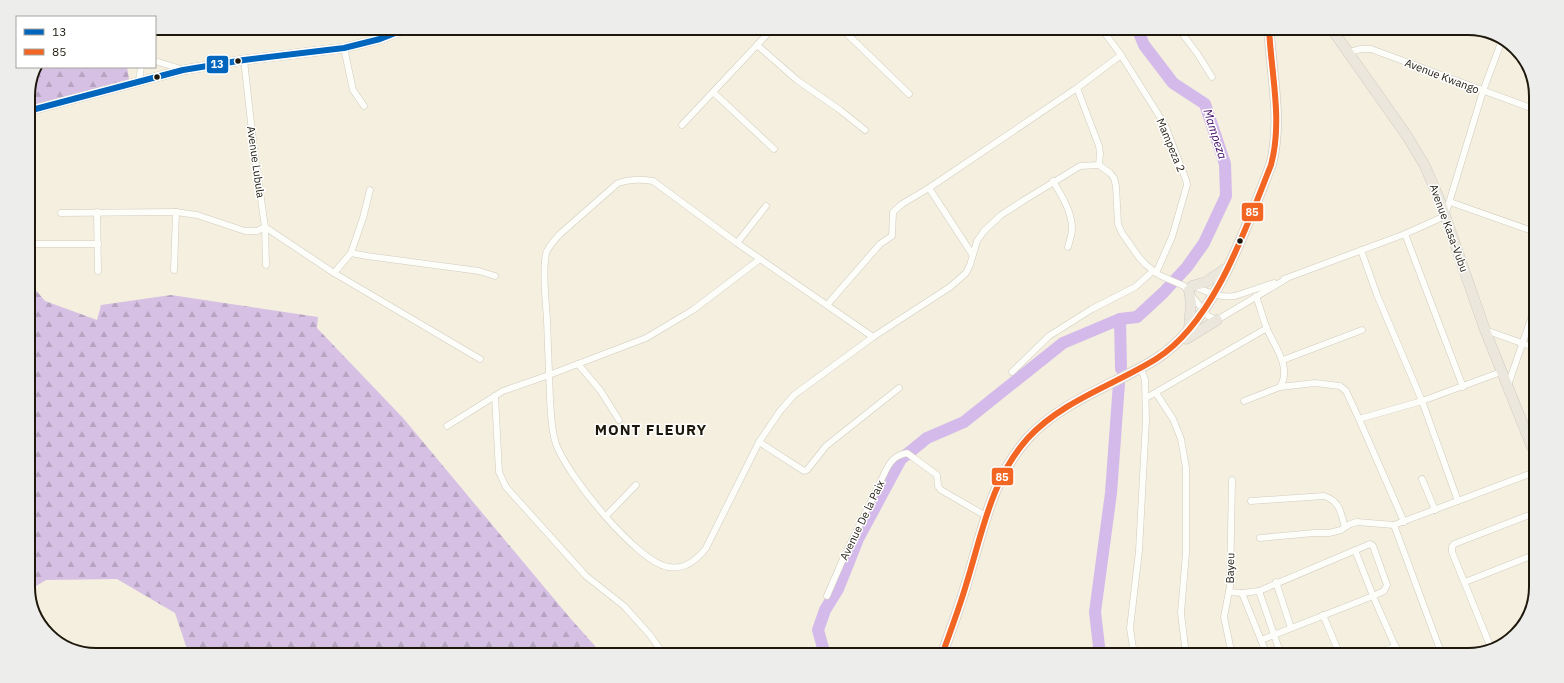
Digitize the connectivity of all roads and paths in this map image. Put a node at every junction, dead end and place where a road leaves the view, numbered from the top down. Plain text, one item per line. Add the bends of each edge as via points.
1 (390, 35) edge
2 (766, 35) edge
3 (850, 35) edge
4 (1106, 35) edge
5 (1183, 35) edge
6 (1270, 35) edge
7 (1336, 35) edge
8 (756, 45) junction
9 (1500, 45) edge
10 (344, 48) junction
11 (1349, 52) junction
12 (1121, 55) junction
13 (244, 60) junction
14 (156, 61) edge
15 (141, 68) edge
16 (183, 70) junction
17 (1212, 77) dead end
18 (139, 81) junction
19 (1078, 88) junction
20 (1483, 91) junction
21 (713, 92) junction
22 (909, 94) dead end
23 (364, 106) dead end
24 (1529, 107) edge
25 (35, 109) edge
26 (682, 125) dead end
27 (865, 130) dead end
28 (774, 149) dead end
29 (1099, 165) junction
30 (1053, 181) junction
31 (929, 188) junction
32 (370, 190) dead end
33 (1450, 202) junction
34 (766, 206) dead end
35 (98, 212) junction
36 (176, 212) junction
37 (61, 213) dead end
38 (1446, 216) junction
39 (265, 227) junction
40 (1529, 230) edge
41 (1405, 234) junction
42 (737, 243) junction
43 (35, 244) edge
44 (98, 244) junction
45 (1068, 247) dead end
46 (1361, 250) junction
47 (351, 252) junction
48 (972, 254) junction
49 (760, 259) junction
50 (266, 265) dead end
51 (1228, 267) junction
52 (174, 270) dead end
53 (98, 271) dead end
54 (334, 272) junction
55 (1157, 273) junction
56 (495, 276) dead end
57 (1286, 279) junction
58 (1188, 286) junction
59 (1213, 295) junction
60 (1256, 296) junction
61 (827, 305) junction
62 (1203, 310) junction
63 (1217, 320) junction
64 (1529, 325) edge
65 (1267, 328) junction
66 (1362, 330) dead end
67 (1485, 330) junction
68 (1189, 331) junction
69 (873, 337) junction
70 (1523, 342) junction
71 (1175, 345) junction
72 (1529, 345) edge
73 (480, 359) dead end
74 (1283, 360) junction
75 (578, 364) junction
76 (1141, 368) junction
77 (1012, 372) dead end
78 (1501, 372) junction
79 (549, 375) junction
80 (1508, 384) junction
81 (1280, 387) junction
82 (1463, 387) junction
83 (899, 388) dead end
84 (1156, 393) junction
85 (495, 396) junction
86 (1146, 398) junction
87 (1244, 400) dead end
88 (1422, 401) junction
89 (619, 420) dead end
90 (1360, 420) junction
91 (447, 426) dead end
92 (1529, 439) edge
93 (759, 442) junction
94 (1529, 474) edge
95 (1422, 479) dead end
96 (1232, 480) dead end
97 (636, 485) dead end
98 (1251, 501) dead end
99 (1458, 501) junction
100 (1435, 510) junction
101 (1529, 515) edge
102 (606, 516) junction
103 (986, 516) junction
104 (1404, 522) junction
105 (1394, 525) junction
106 (1345, 527) junction
107 (1260, 538) dead end
108 (1355, 550) junction
109 (1529, 557) edge
110 (1276, 582) junction
111 (1465, 582) junction
112 (1259, 591) junction
113 (1229, 592) junction
114 (1242, 593) junction
115 (827, 596) dead end
116 (1373, 596) junction
117 (1323, 616) junction
118 (1291, 628) junction
119 (1274, 635) junction
120 (1261, 640) junction
121 (1489, 644) edge
122 (1396, 647) joint
123 (659, 648) edge
124 (944, 648) edge
125 (1133, 648) edge
126 (1185, 648) edge
127 (1231, 648) edge
128 (1264, 648) edge
129 (1279, 648) edge
130 (1337, 648) edge
131 (1392, 648) edge
132 (1439, 648) edge

1 - 10 street
2 - 8 street
3 - 22 street
4 - 12 street, Mampeza 2
5 - 17 street
6 - 51 main road via 1276,113 1274,152 1271,165
7 - 11 main road, Avenue Kasa-Vubu
8 - 21 street
8 - 27 street via 797,80
9 - 20 street
10 - 13 street
10 - 23 street via 353,90
11 - 20 street, Avenue Kwango via 1371,49
11 - 38 main road, Avenue Kasa-Vubu via 1418,154
12 - 19 street
12 - 55 street, Mampeza 2 via 1164,124 1187,185 1172,237
13 - 16 street
13 - 39 street, Avenue Lubula
14 - 16 street
15 - 18 street
16 - 18 street
18 - 25 street
19 - 29 street via 1099,146
19 - 31 street
20 - 24 street, Avenue Kwango
20 - 33 street
21 - 26 street
21 - 28 street
29 - 30 street via 1080,166
29 - 55 street via 1114,178 1117,217 1122,234 1138,256
30 - 45 street via 1069,212 1072,229
30 - 48 street via 1001,215 984,231
31 - 48 street
31 - 61 street via 893,212 892,236 880,244
32 - 47 street
33 - 38 street
33 - 40 street
34 - 42 street
35 - 36 street
35 - 37 street
35 - 44 street
36 - 39 street via 197,215 245,231
36 - 52 street
38 - 41 street
38 - 67 main road, Avenue Kasa-Vubu
39 - 50 street, Avenue Lubula
39 - 54 street
41 - 46 street
41 - 82 street
42 - 49 street
42 - 79 street via 653,181 630,179 618,183 560,234 547,252 545,260
43 - 44 street
44 - 53 street
46 - 57 street
46 - 88 street via 1377,295
47 - 54 street
47 - 56 street
48 - 69 street via 970,265 962,277
49 - 61 street
49 - 75 street via 693,310 646,338
51 - 58 main road via 1206,282
51 - 59 main road
54 - 73 street
55 - 58 street
55 - 77 street via 1050,336
57 - 59 street via 1235,296
57 - 60 street
58 - 59 street
58 - 62 street
58 - 68 main road via 1191,303
59 - 62 main road
60 - 63 street
60 - 65 street
61 - 69 street
62 - 63 street via 1210,318
62 - 68 main road
63 - 71 main road
64 - 70 street
65 - 74 street
65 - 84 street
66 - 74 street
67 - 70 street
67 - 78 main road, Avenue Kasa-Vubu
68 - 71 main road
69 - 93 street via 794,394
70 - 72 street
70 - 80 street
71 - 76 main road
74 - 81 street via 1284,378
75 - 79 street
75 - 89 street via 600,390
76 - 86 street
76 - 103 main road via 1074,403 1048,420 1028,438 1000,479
78 - 80 main road, Avenue Kasa-Vubu
78 - 82 street
79 - 85 street
79 - 102 street via 552,428 561,456 579,484
80 - 92 main road, Avenue Kasa-Vubu
81 - 87 street
81 - 90 street via 1315,383 1340,386 1346,391
82 - 88 street
83 - 93 street via 826,446 807,470 801,470
84 - 86 street
84 - 126 street via 1173,420 1181,439 1186,468 1186,553 1181,613
85 - 91 street
85 - 123 street via 499,472 506,487 586,576 624,606
86 - 125 street via 1139,552 1130,628
88 - 90 street
88 - 99 street
90 - 104 street
93 - 102 street via 706,548 692,563 678,567 660,564 619,532
94 - 99 street
95 - 100 street
96 - 113 street, Bayeu
97 - 102 street
98 - 106 street via 1324,496 1333,499 1339,506
99 - 100 street
100 - 104 street
101 - 111 street via 1454,544 1452,552
103 - 115 street, Avenue De la Paix via 941,490 937,474 908,454 893,458
103 - 124 main road
104 - 105 street
105 - 106 street via 1357,522
105 - 132 street
106 - 107 street via 1329,533
108 - 110 street
108 - 116 street
108 - 116 street via 1370,544 1373,546 1387,585 1384,591
109 - 111 street
110 - 112 street
110 - 118 street
111 - 121 street
112 - 114 street
112 - 119 street
113 - 114 street
113 - 127 street, Bayeu via 1224,617
114 - 120 street
116 - 117 street
116 - 122 street
117 - 118 street
117 - 130 street
118 - 119 street
119 - 120 street
119 - 129 street
120 - 128 street
122 - 131 street

